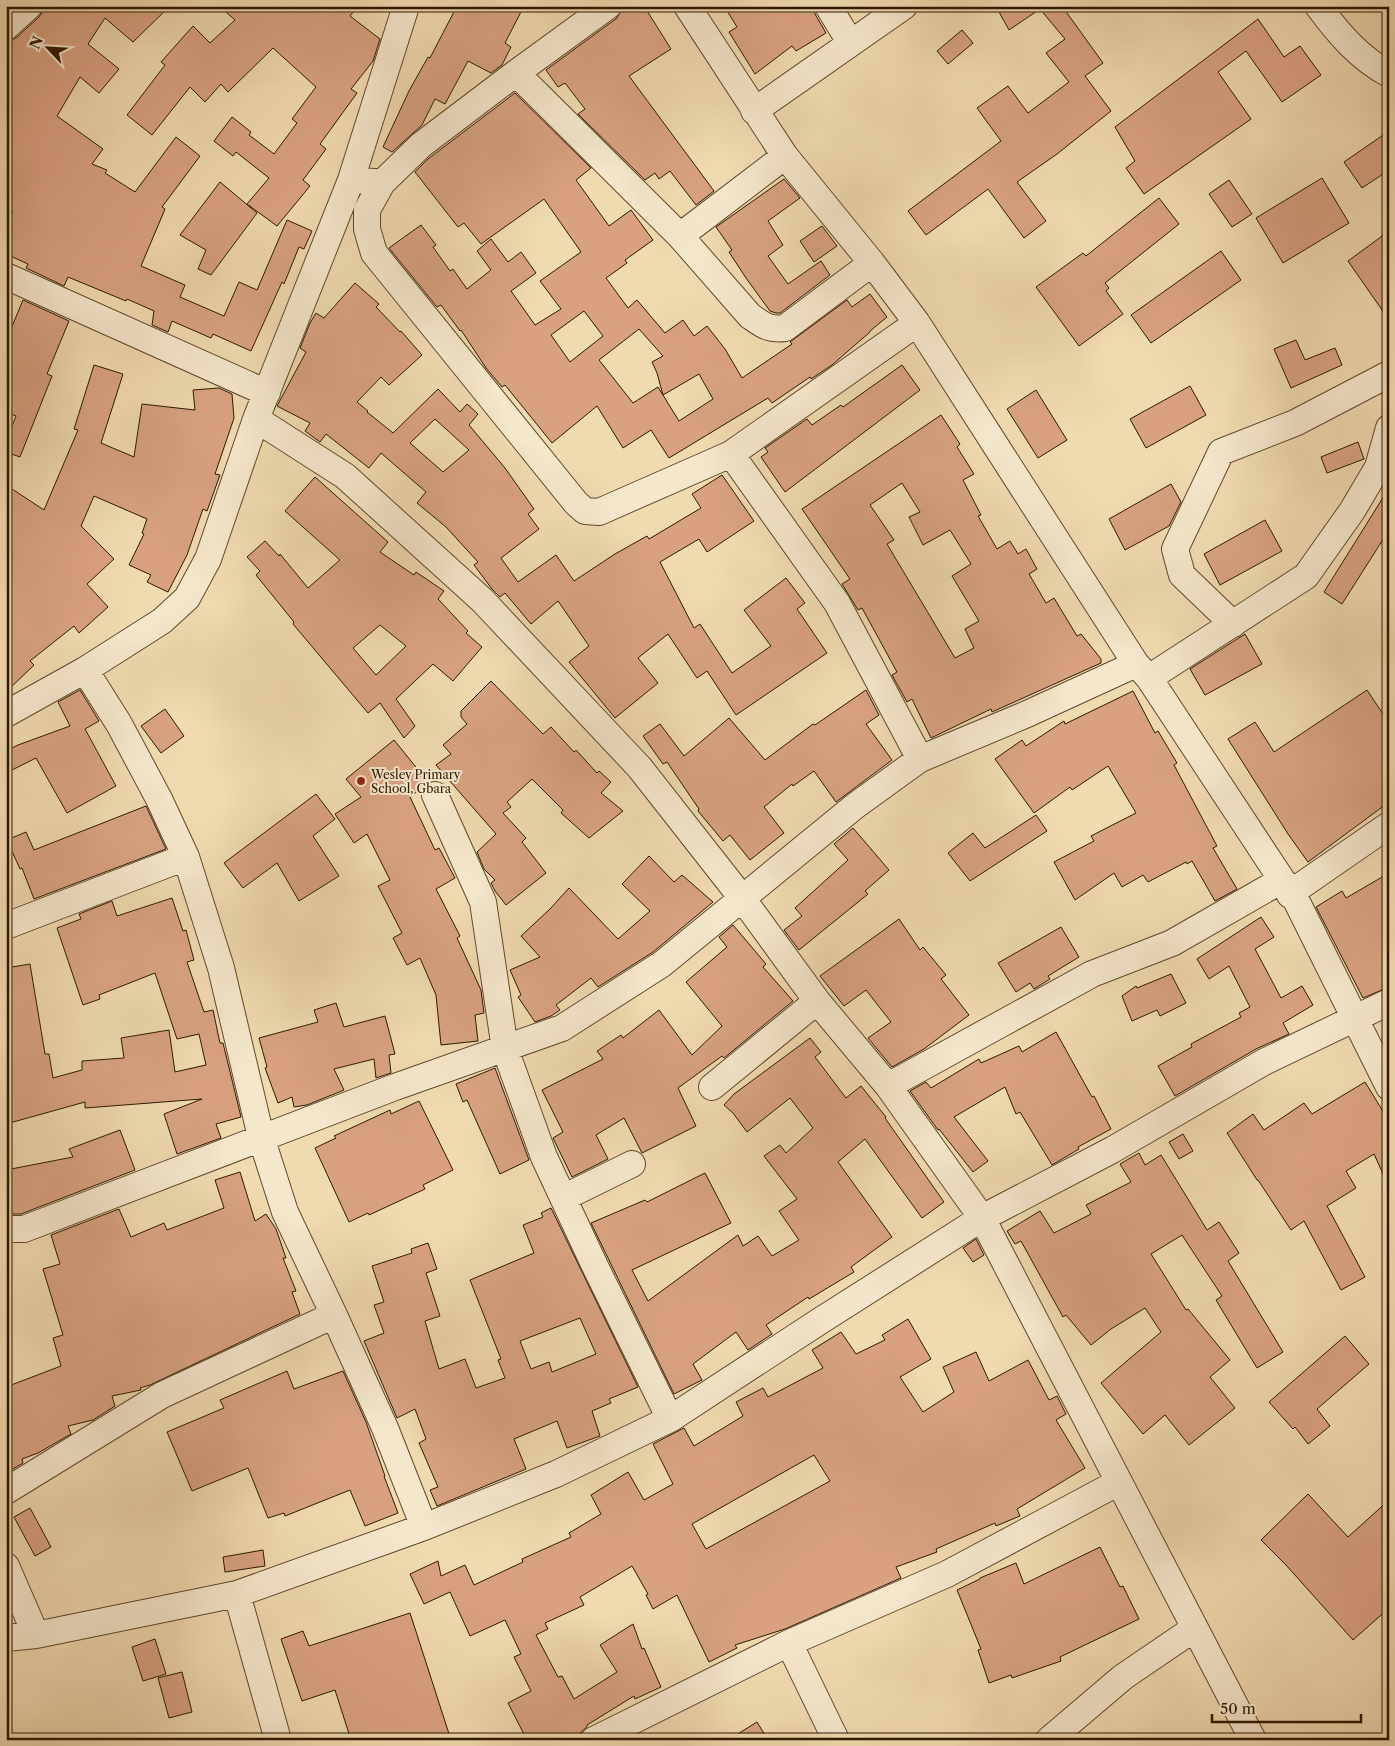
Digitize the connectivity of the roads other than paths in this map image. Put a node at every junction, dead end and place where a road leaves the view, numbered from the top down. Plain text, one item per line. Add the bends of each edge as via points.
1 (29, 6) edge
2 (608, 6) edge
3 (687, 6) edge
4 (828, 6) edge
5 (904, 6) edge
6 (1318, 6) edge
7 (402, 8) edge
8 (6, 27) edge
9 (850, 42) junction
10 (516, 73) junction
11 (1389, 74) edge
12 (754, 111) junction
13 (785, 156) junction
14 (351, 180) junction
15 (382, 183) junction
16 (680, 236) junction
17 (872, 263) junction
18 (6, 276) edge
19 (917, 323) junction
20 (1389, 374) edge
21 (267, 393) junction
22 (256, 419) junction
23 (1389, 428) edge
24 (731, 454) junction
25 (1233, 624) junction
26 (85, 670) junction
27 (1142, 671) junction
28 (6, 714) edge
29 (920, 759) junction
30 (435, 795) dead end
31 (1389, 825) edge
32 (186, 857) junction
33 (1287, 886) junction
34 (742, 898) junction
35 (6, 926) edge
36 (817, 1001) junction
37 (1389, 1002) edge
38 (1354, 1020) junction
39 (505, 1048) junction
40 (888, 1086) junction
41 (712, 1087) dead end
42 (1389, 1087) edge
43 (262, 1137) junction
44 (632, 1164) dead end
45 (563, 1198) junction
46 (982, 1218) junction
47 (6, 1229) edge
48 (334, 1315) junction
49 (670, 1419) junction
50 (1119, 1482) junction
51 (6, 1491) edge
52 (424, 1527) junction
53 (6, 1566) edge
54 (237, 1594) junction
55 (1195, 1628) junction
56 (36, 1635) junction
57 (6, 1638) edge
58 (789, 1643) junction
59 (278, 1740) edge
60 (594, 1740) edge
61 (836, 1740) edge
62 (1049, 1740) edge
63 (1253, 1740) edge

1 - 8 street
2 - 10 street
3 - 12 street
4 - 9 street
5 - 9 street
6 - 11 street via 1339,34 1372,65
7 - 14 street
9 - 12 street
10 - 15 street via 420,145
10 - 16 street
12 - 13 street
13 - 16 street
13 - 17 street
14 - 15 street
14 - 21 street
15 - 24 street via 367,210 367,230 374,253 585,511 599,512
16 - 17 street via 750,316 772,330 784,328
17 - 19 street
18 - 21 street
19 - 24 street
19 - 27 street
20 - 25 street via 1295,423 1221,452 1175,549 1182,575
21 - 22 street
22 - 26 street via 208,559 187,598 162,621
22 - 34 street via 345,476 482,600 640,768
23 - 25 street via 1378,467 1352,511 1306,576
24 - 29 street via 837,603
25 - 27 street
26 - 28 street
26 - 32 street via 160,799
27 - 29 street
27 - 33 street
29 - 34 street via 855,806
30 - 39 street via 483,902
31 - 33 street
32 - 35 street
32 - 43 street via 221,968
33 - 38 street
33 - 40 street via 1172,943 1092,974
34 - 36 street
34 - 39 street via 654,969 562,1028
36 - 40 street
36 - 41 street
37 - 38 street
38 - 42 street
38 - 46 street via 1264,1062 1112,1150
39 - 43 street
39 - 45 street via 544,1157
40 - 46 street
43 - 47 street via 24,1229
43 - 48 street via 285,1212
44 - 45 street
45 - 49 street
46 - 49 street
46 - 50 street
48 - 51 street via 162,1395
48 - 52 street
49 - 52 street via 556,1474
50 - 55 street
50 - 58 street via 947,1574
52 - 54 street
53 - 56 street
54 - 56 street
54 - 59 street
55 - 62 street via 1124,1678
55 - 63 street
56 - 57 street
58 - 60 street
58 - 61 street

